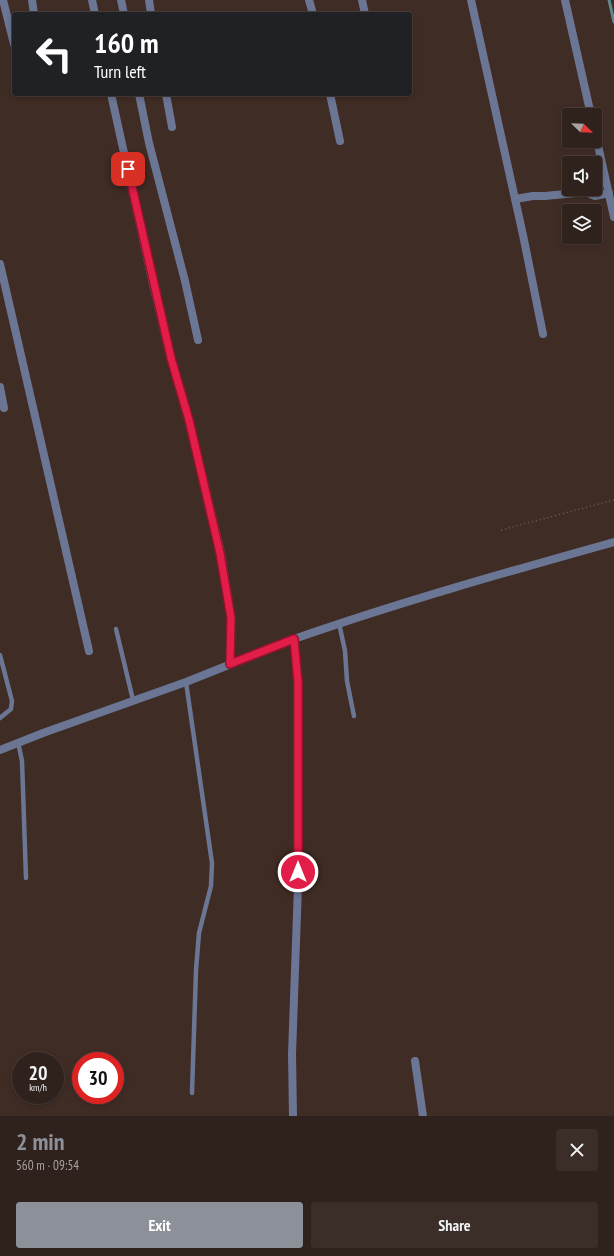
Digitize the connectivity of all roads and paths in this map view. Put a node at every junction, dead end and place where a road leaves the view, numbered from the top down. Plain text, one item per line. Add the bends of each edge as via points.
1 (3, 0) edge
2 (32, 0) edge
3 (92, 0) edge
4 (121, 0) edge
5 (149, 0) edge
6 (310, 0) edge
7 (362, 0) edge
8 (471, 0) edge
9 (565, 0) edge
10 (34, 12) edge
11 (95, 12) edge
12 (124, 12) edge
13 (151, 12) edge
14 (313, 12) edge
15 (365, 12) edge
16 (12, 36) edge
17 (111, 96) edge
18 (139, 96) edge
19 (166, 96) edge
20 (330, 96) edge
21 (589, 108) edge
22 (172, 127) dead end
23 (340, 141) dead end
24 (599, 148) edge
25 (609, 194) junction
26 (515, 199) junction
27 (614, 218) edge
28 (0, 264) edge
29 (543, 334) dead end
30 (198, 340) dead end
31 (0, 387) edge
32 (4, 408) dead end
33 (614, 500) edge
34 (501, 530) dead end
35 (614, 542) edge
36 (339, 624) junction
37 (116, 629) dead end
38 (294, 639) junction
39 (89, 651) dead end
40 (0, 655) edge
41 (230, 664) junction
42 (186, 682) junction
43 (133, 700) junction
44 (354, 716) dead end
45 (0, 718) edge
46 (18, 742) junction
47 (0, 750) edge
48 (26, 878) dead end
49 (415, 1061) dead end
50 (192, 1093) dead end
51 (293, 1116) edge
52 (423, 1116) edge

1 - 16 street
2 - 10 street
3 - 11 street
4 - 12 street
5 - 13 street
6 - 14 street
7 - 15 street
8 - 26 street
9 - 21 street
17 - 41 street via 153,284 189,420 220,553 231,618
18 - 30 street
19 - 22 street
20 - 23 street
24 - 25 street
25 - 26 street via 595,196 586,192
25 - 27 street
26 - 29 street
28 - 39 street
31 - 32 street
33 - 34 path
35 - 36 street
36 - 38 street
36 - 44 lane
37 - 43 lane
38 - 41 street
38 - 51 street via 298,682 298,886 292,1054
40 - 45 lane via 12,701 11,709
41 - 42 street
42 - 43 street
42 - 50 lane via 212,863 211,886 200,933 196,970
43 - 46 street
46 - 47 street
46 - 48 lane via 22,761
49 - 52 street

